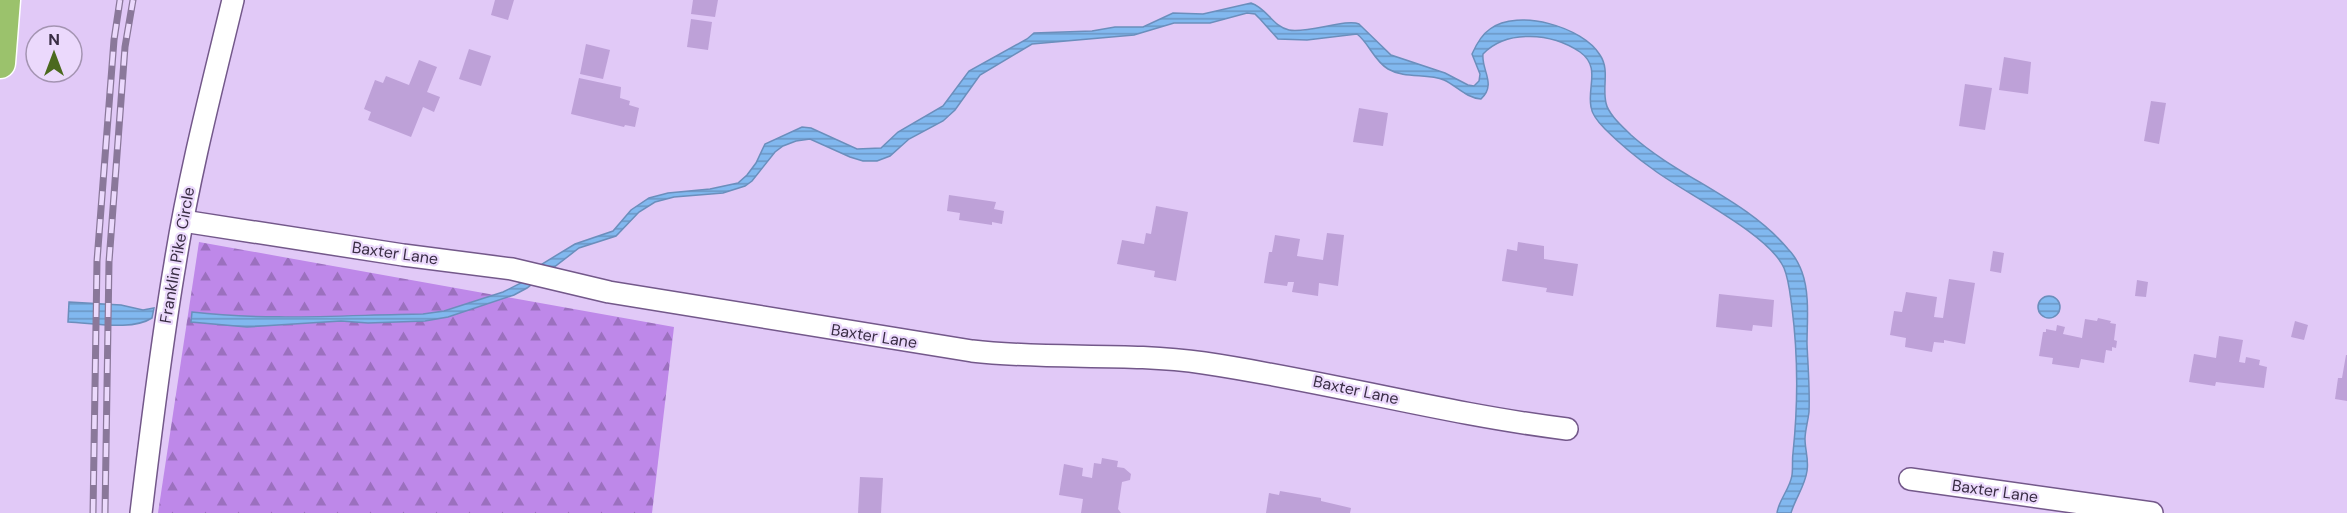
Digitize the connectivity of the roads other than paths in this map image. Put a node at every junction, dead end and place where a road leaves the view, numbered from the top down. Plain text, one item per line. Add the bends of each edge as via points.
1 (5, 0) edge
2 (233, 0) edge
3 (0, 63) edge
4 (183, 220) junction
5 (1567, 429) dead end
6 (1910, 479) dead end
7 (141, 513) edge
8 (2152, 513) edge

1 - 3 highway
2 - 4 street, Franklin Pike Circle
4 - 5 street, Baxter Lane via 528,272 609,292 972,351 1028,357 1127,357 1202,363 1334,385 1443,410
4 - 7 street, Franklin Pike Circle via 153,406
6 - 8 street, Baxter Lane

